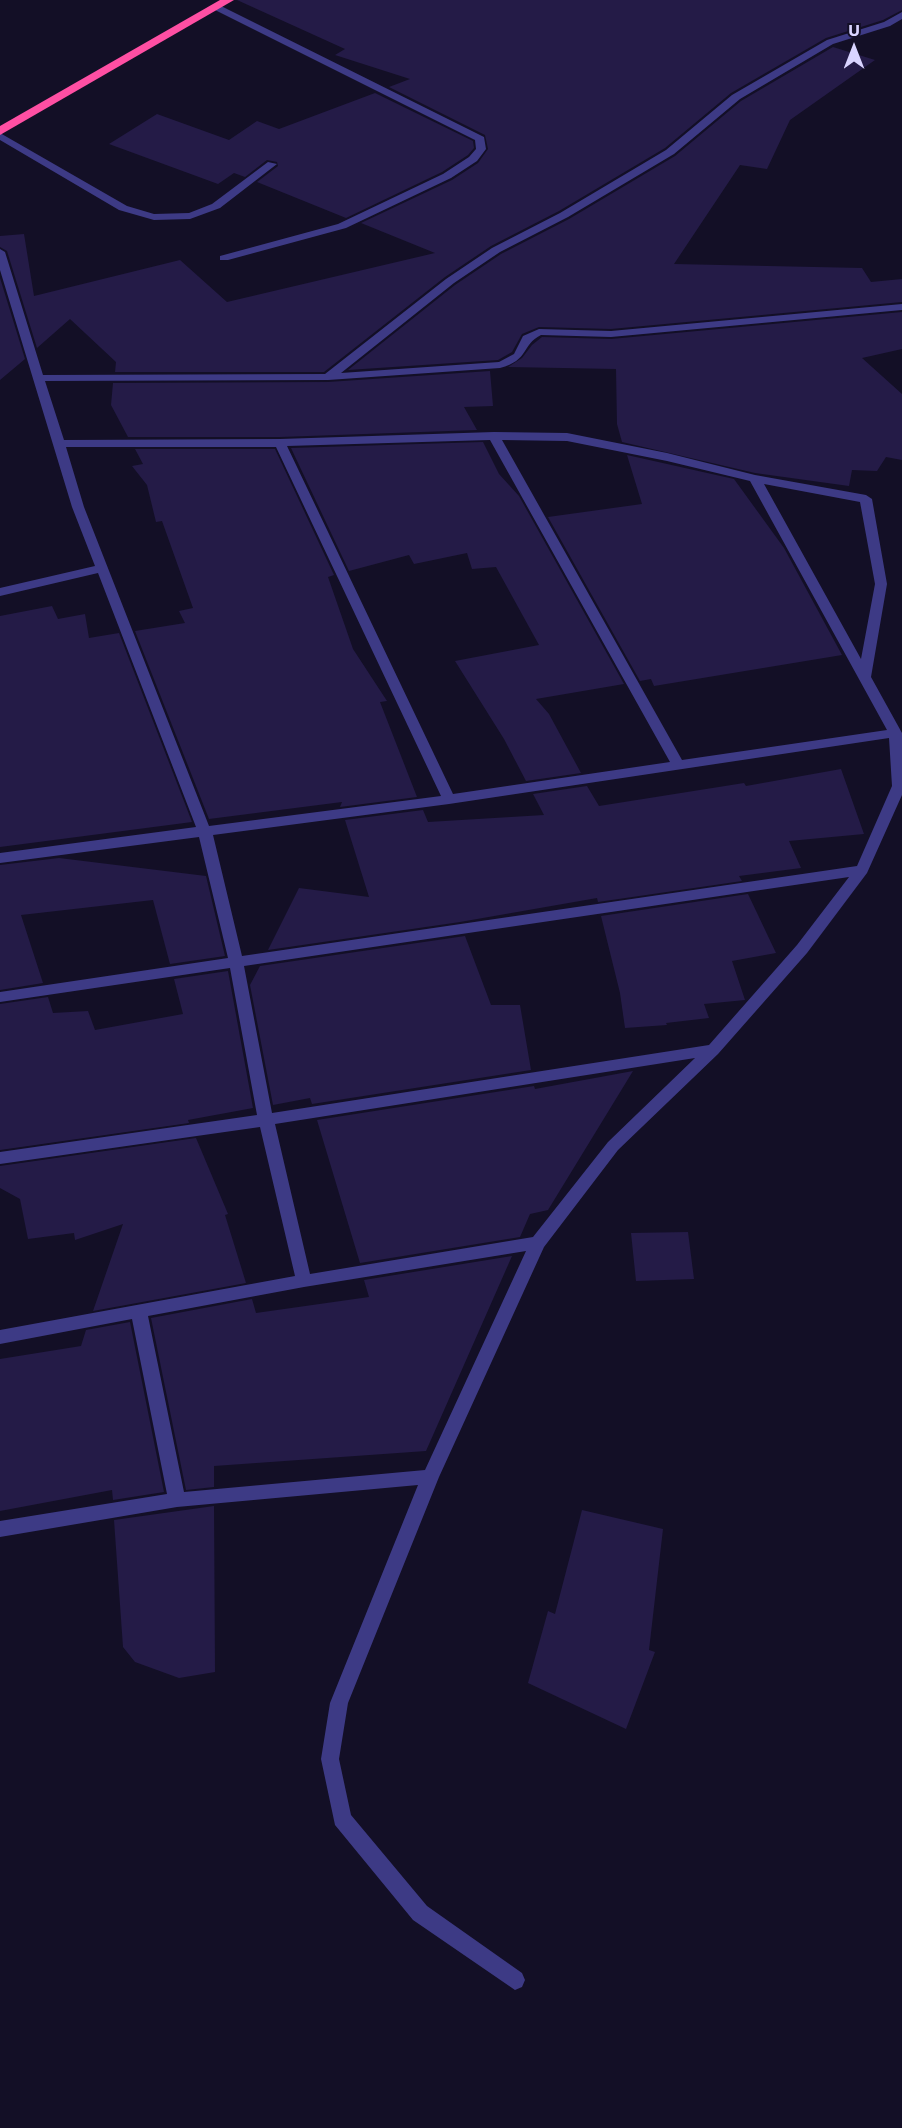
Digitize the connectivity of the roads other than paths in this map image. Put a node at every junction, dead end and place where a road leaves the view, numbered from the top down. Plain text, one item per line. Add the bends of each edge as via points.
1 (228, 0) edge
2 (216, 7) junction
3 (902, 15) edge
4 (0, 131) edge
5 (0, 136) edge
6 (272, 164) dead end
7 (0, 252) edge
8 (224, 258) dead end
9 (902, 307) edge
10 (328, 377) junction
11 (39, 378) junction
12 (494, 436) junction
13 (280, 443) junction
14 (59, 444) junction
15 (755, 479) junction
16 (102, 568) junction
17 (0, 592) edge
18 (864, 677) junction
19 (895, 733) junction
20 (678, 764) junction
21 (448, 799) junction
22 (205, 832) junction
23 (0, 858) edge
24 (862, 870) junction
25 (236, 961) junction
26 (0, 997) edge
27 (713, 1050) junction
28 (266, 1120) junction
29 (0, 1158) edge
30 (538, 1243) junction
31 (304, 1281) junction
32 (139, 1311) junction
33 (0, 1337) edge
34 (430, 1477) junction
35 (177, 1500) junction
36 (0, 1529) edge
37 (515, 1980) dead end

1 - 2 highway
2 - 4 highway
2 - 8 street via 480,139 481,149 447,176 342,226
3 - 10 street via 887,24 830,42 736,97 660,158 496,250 450,281
5 - 6 street via 123,208 154,217 190,216 216,206
7 - 11 street
9 - 10 street via 610,334 539,332 527,338 514,360 500,364
10 - 11 street
11 - 14 street
12 - 13 street
12 - 15 street via 567,437
12 - 20 street
13 - 14 street
13 - 21 street
14 - 16 street
15 - 18 street
15 - 18 street via 866,499 881,584
16 - 17 street
16 - 22 street
18 - 19 street
19 - 20 street
19 - 24 street via 899,786
20 - 21 street
21 - 22 street
22 - 23 street
22 - 25 street
24 - 25 street
24 - 27 street via 802,949
25 - 26 street
25 - 28 street
27 - 28 street
27 - 30 street via 613,1146
28 - 29 street
28 - 31 street
30 - 31 street
30 - 34 street
31 - 32 street
32 - 33 street
32 - 35 street
34 - 35 street
34 - 37 street via 339,1703 330,1759 342,1819 384,1870 420,1913
35 - 36 street

